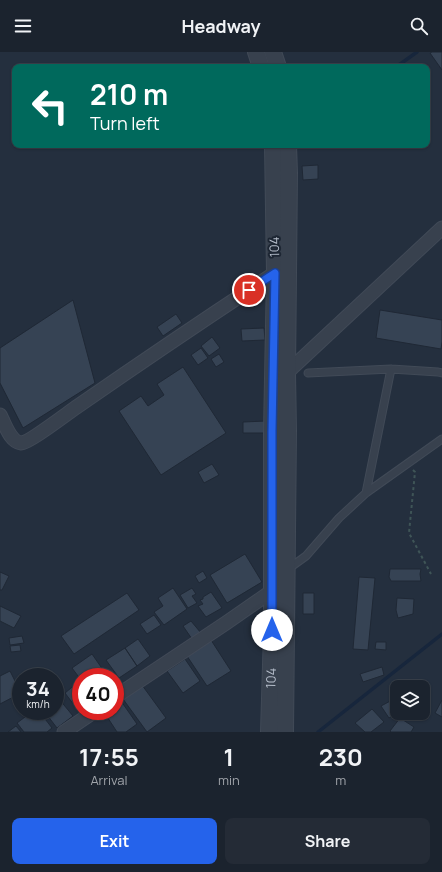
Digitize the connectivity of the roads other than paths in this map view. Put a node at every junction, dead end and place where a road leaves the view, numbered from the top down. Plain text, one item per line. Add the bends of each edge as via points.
1 (256, 52) edge
2 (274, 52) edge
3 (260, 64) edge
4 (277, 64) edge
5 (273, 148) edge
6 (288, 148) edge
7 (290, 173) junction
8 (273, 175) junction
9 (442, 228) edge
10 (275, 273) junction
11 (391, 369) junction
12 (287, 373) junction
13 (308, 373) dead end
14 (442, 373) edge
15 (0, 415) edge
16 (280, 431) junction
17 (442, 439) edge
18 (366, 493) junction
19 (286, 570) junction
20 (272, 591) junction
21 (124, 691) edge
22 (82, 720) edge
23 (64, 732) edge
24 (269, 732) edge
25 (285, 732) edge

1 - 3 street
2 - 4 street
5 - 8 street, 104
6 - 7 street
7 - 8 street
7 - 12 street
8 - 10 street, 104
9 - 12 street
10 - 15 street via 26,442 21,443 13,439
10 - 16 street, 104
11 - 13 lane
11 - 14 lane
11 - 18 lane
12 - 16 street
16 - 19 street
16 - 20 street, 104
17 - 18 lane
18 - 19 lane via 339,518 306,556
19 - 25 street
20 - 21 street
20 - 24 street, 104
22 - 23 street

